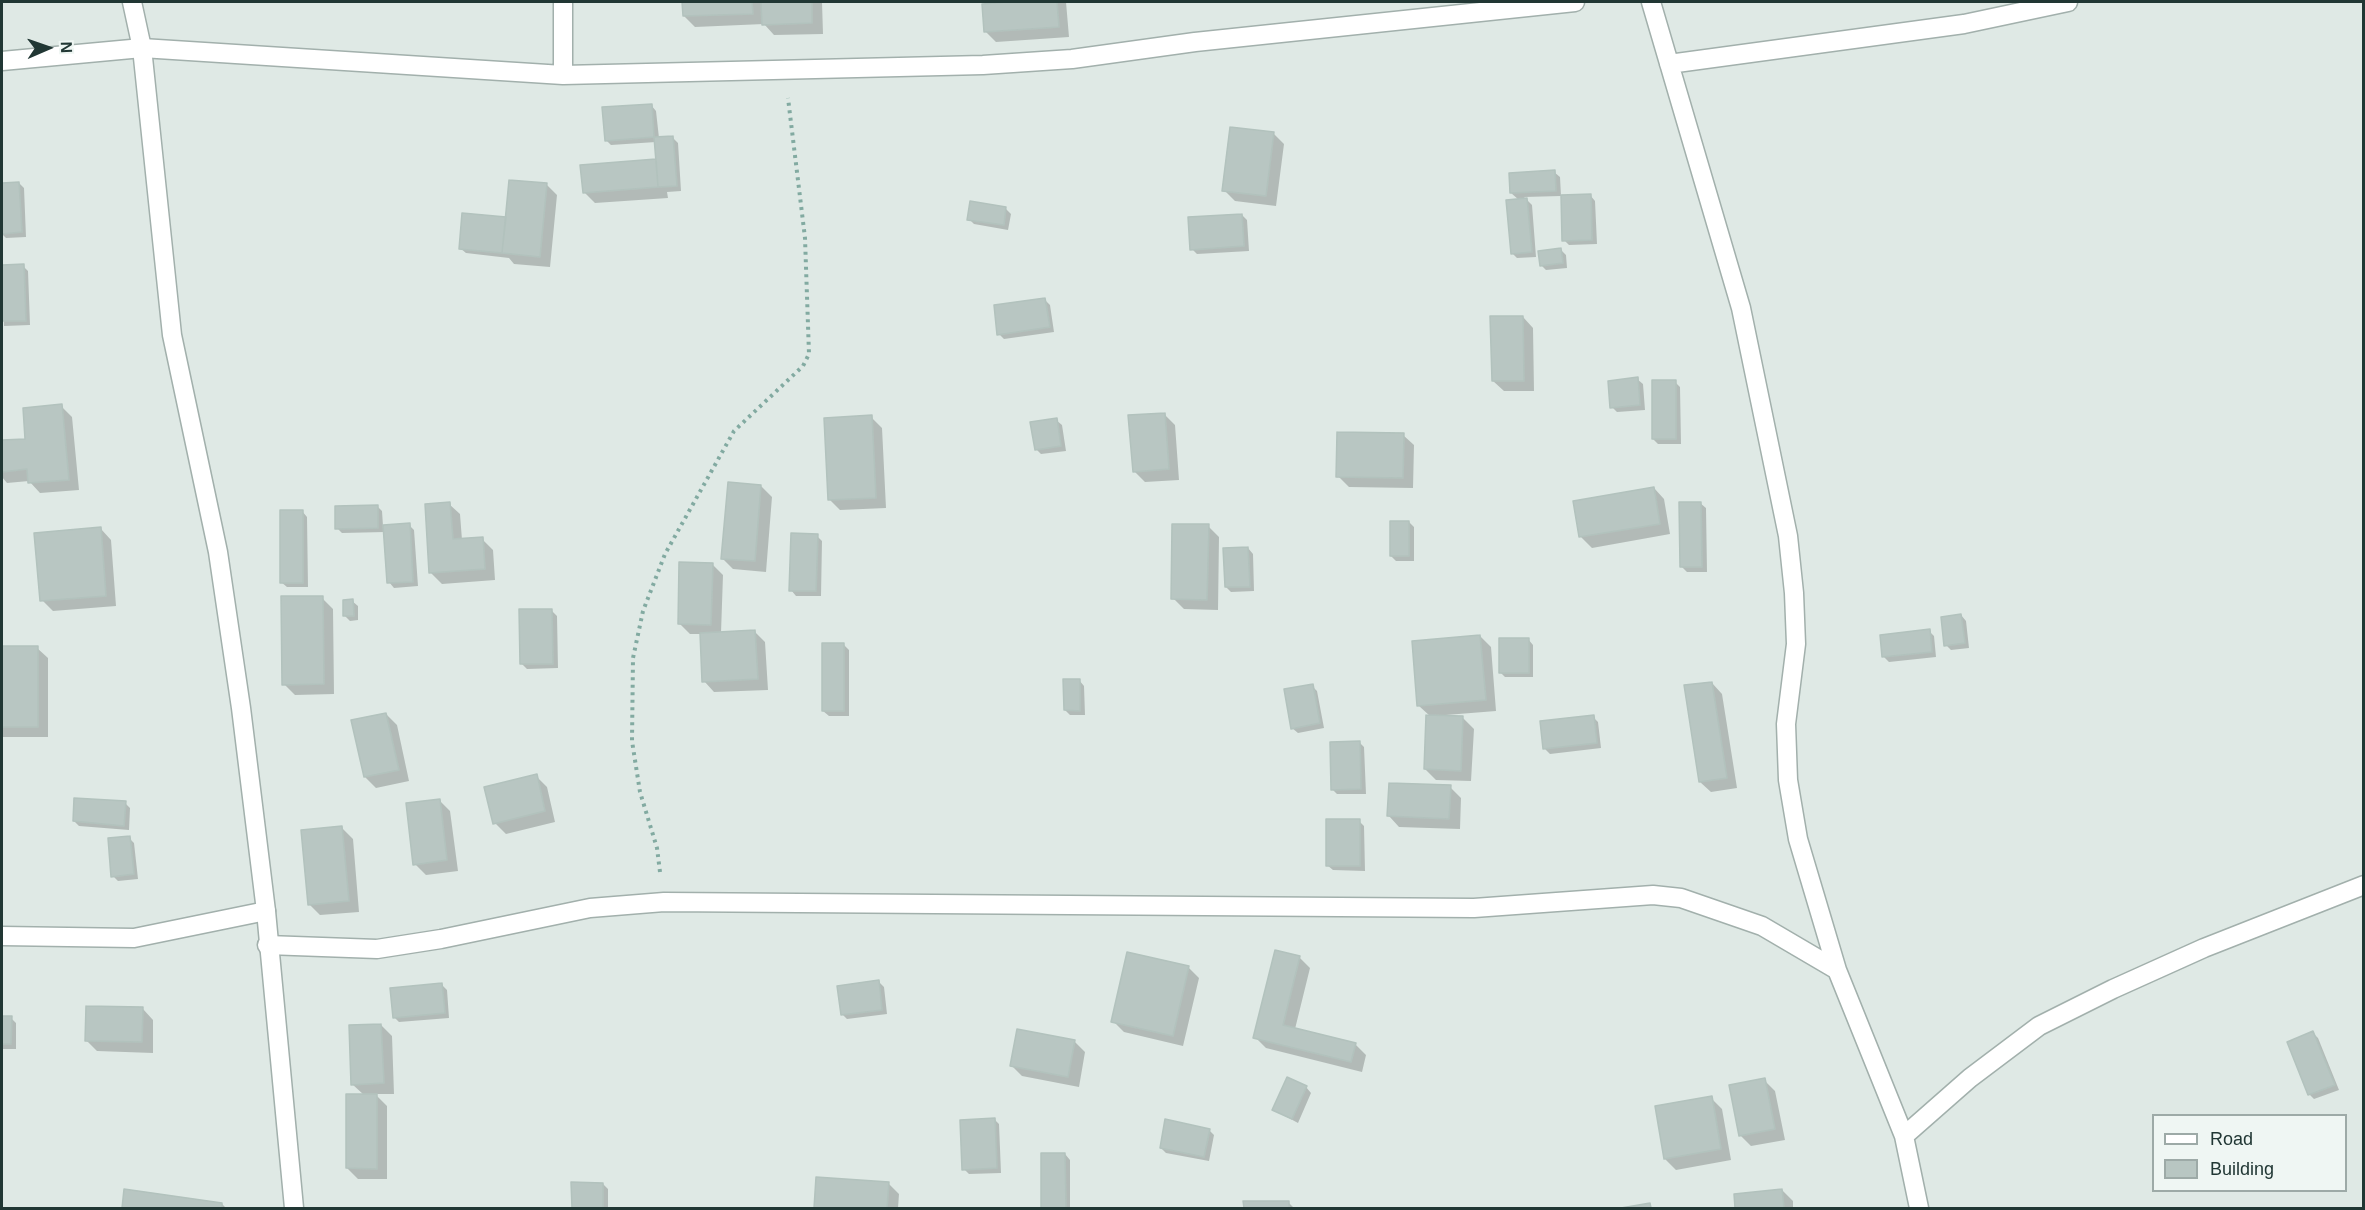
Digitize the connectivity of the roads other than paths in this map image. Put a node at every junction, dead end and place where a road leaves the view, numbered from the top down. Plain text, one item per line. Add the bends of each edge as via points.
1 (132, 2) edge
2 (563, 2) edge
3 (1575, 2) edge
4 (1651, 2) edge
5 (2068, 2) edge
6 (142, 48) junction
7 (2, 61) edge
8 (1669, 64) junction
9 (563, 75) junction
10 (2364, 885) edge
11 (266, 911) junction
12 (2, 936) edge
13 (267, 945) junction
14 (1837, 969) junction
15 (1904, 1136) junction
16 (294, 1209) edge
17 (1919, 1209) edge

1 - 6 street
2 - 9 street
3 - 9 street via 1195,42 1072,59 948,66
4 - 8 street
5 - 8 street via 1964,24
6 - 7 street
6 - 9 street
6 - 11 street via 172,335 218,552
8 - 14 street via 1741,308 1788,536 1796,644 1786,714 1788,780 1798,839
10 - 15 street via 2204,948 2039,1026 1970,1078
11 - 12 street via 134,938
11 - 13 street
13 - 14 street via 377,949 590,908 664,902 1473,908 1653,895 1682,898 1762,926
13 - 16 street
14 - 15 street
15 - 17 street

